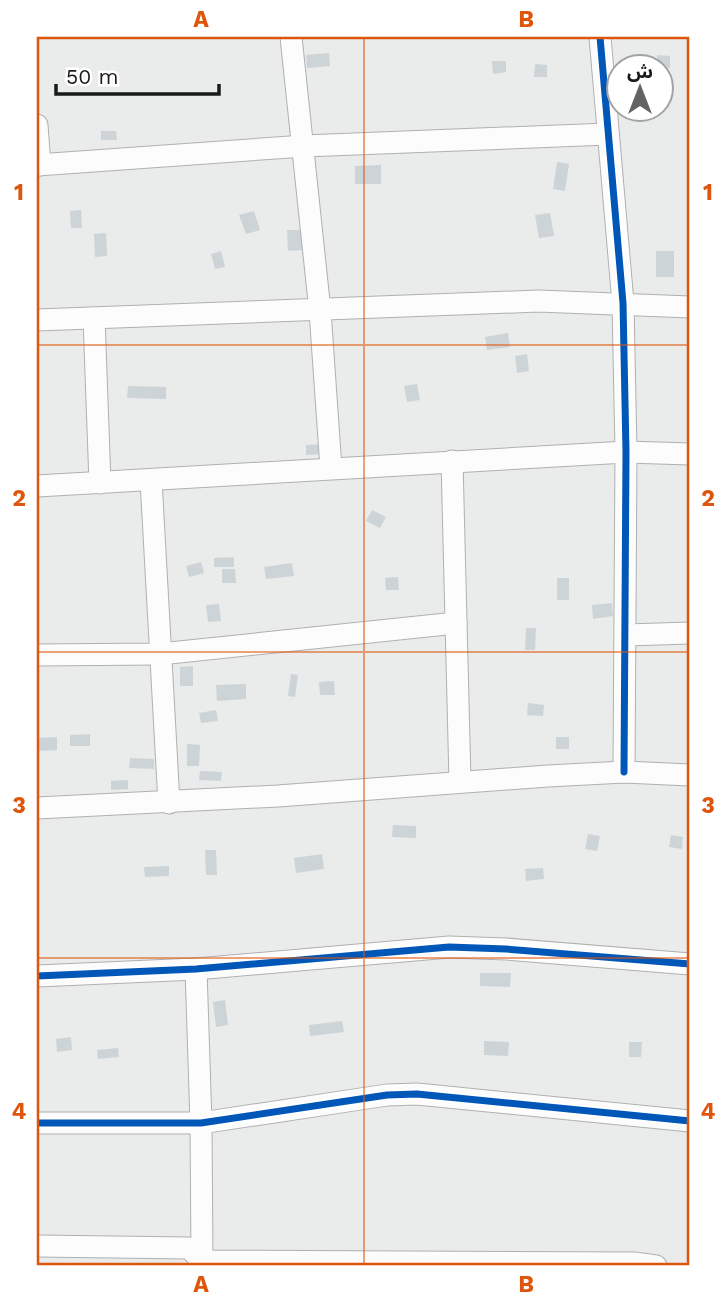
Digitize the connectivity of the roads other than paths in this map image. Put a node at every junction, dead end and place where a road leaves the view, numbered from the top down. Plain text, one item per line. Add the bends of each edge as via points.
1 (291, 37) edge
2 (600, 37) edge
3 (37, 125) edge
4 (608, 134) junction
5 (304, 146) junction
6 (38, 165) edge
7 (623, 303) junction
8 (690, 307) edge
9 (320, 310) junction
10 (94, 318) junction
11 (37, 320) edge
12 (626, 452) junction
13 (690, 454) edge
14 (452, 461) junction
15 (331, 468) junction
16 (151, 480) junction
17 (100, 483) junction
18 (37, 486) edge
19 (456, 623) junction
20 (690, 633) edge
21 (626, 635) junction
22 (160, 654) junction
23 (37, 655) edge
24 (624, 772) junction
25 (690, 775) edge
26 (460, 781) junction
27 (169, 803) junction
28 (37, 808) edge
29 (690, 964) edge
30 (196, 969) junction
31 (37, 975) edge
32 (690, 1121) edge
33 (37, 1123) edge
34 (201, 1123) junction
35 (37, 1246) edge
36 (193, 1258) edge
37 (634, 1265) edge
38 (656, 1266) edge

1 - 5 street
2 - 4 street
3 - 6 street
4 - 5 street
4 - 7 street
5 - 6 street
5 - 9 street
7 - 8 street
7 - 9 street via 538,301
7 - 12 street
9 - 10 street
9 - 15 street
10 - 11 street
10 - 17 street
12 - 13 street
12 - 14 street
12 - 21 street
14 - 15 street
14 - 19 street
15 - 16 street
16 - 17 street
16 - 22 street
17 - 18 street
19 - 22 street
19 - 26 street
20 - 21 street
21 - 24 street
22 - 23 street
22 - 27 street
24 - 25 street
24 - 26 street
26 - 27 street
27 - 28 street
29 - 30 street via 449,947
30 - 31 street
30 - 34 street
32 - 34 street via 417,1094
33 - 34 street
34 - 36 street
35 - 36 street
36 - 37 street
37 - 38 street

